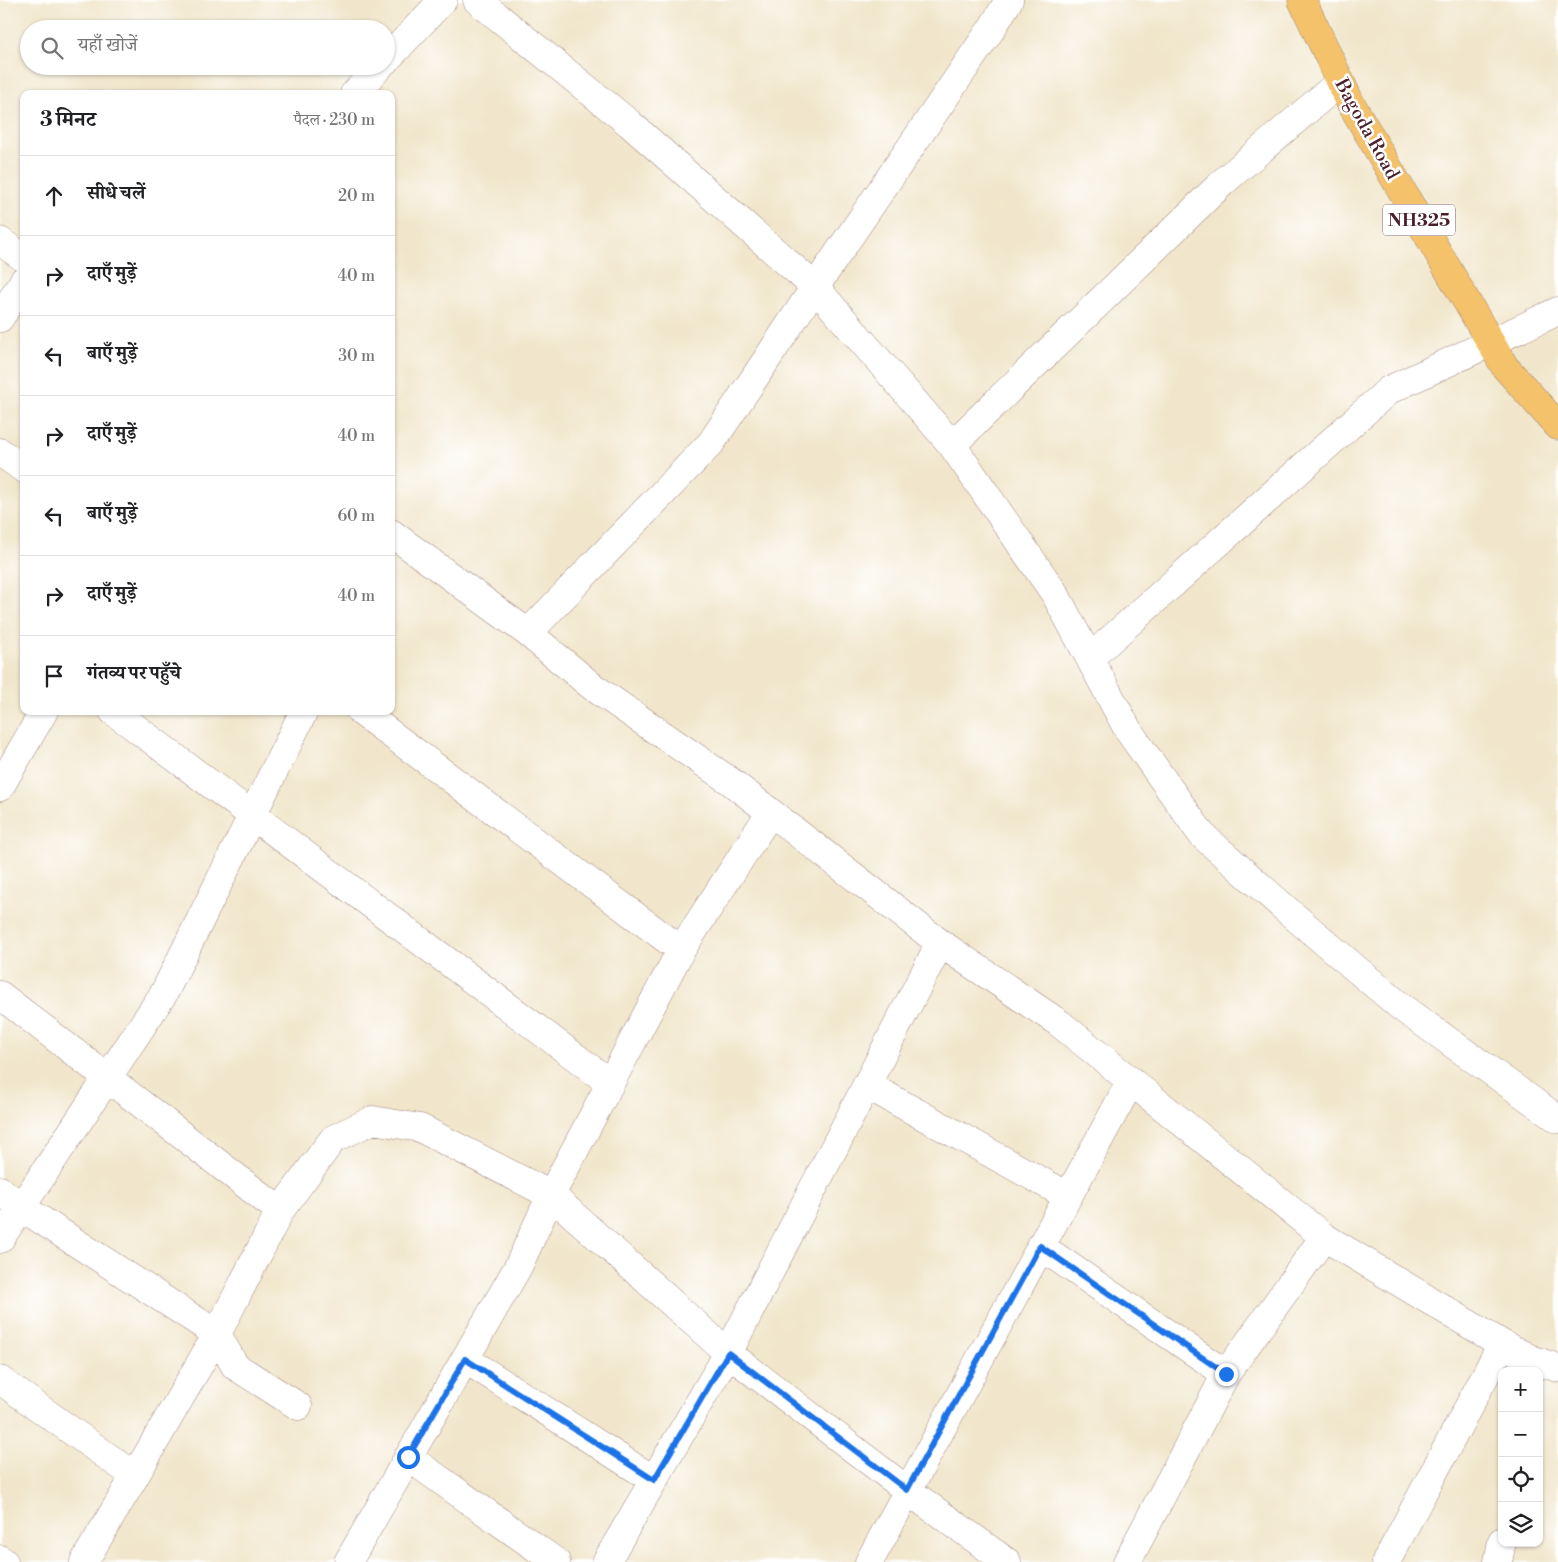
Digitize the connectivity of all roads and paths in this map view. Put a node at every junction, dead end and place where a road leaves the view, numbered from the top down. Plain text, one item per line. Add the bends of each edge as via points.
1 (443, 0) edge
2 (477, 0) edge
3 (1009, 0) edge
4 (1302, 0) edge
5 (395, 51) edge
6 (372, 75) edge
7 (1340, 82) junction
8 (358, 90) edge
9 (0, 241) edge
10 (20, 255) edge
11 (20, 286) edge
12 (815, 287) junction
13 (1558, 311) edge
14 (0, 318) edge
15 (1492, 343) junction
16 (1558, 426) edge
17 (952, 445) junction
18 (0, 452) edge
19 (20, 466) edge
20 (395, 540) edge
21 (528, 634) junction
22 (1090, 658) junction
23 (42, 715) edge
24 (118, 715) edge
25 (302, 715) edge
26 (365, 715) edge
27 (0, 788) edge
28 (770, 813) junction
29 (252, 815) junction
30 (940, 943) junction
31 (680, 950) junction
32 (0, 995) edge
33 (108, 1078) junction
34 (1131, 1081) junction
35 (610, 1083) junction
36 (867, 1085) junction
37 (1558, 1119) edge
38 (0, 1190) edge
39 (551, 1195) junction
40 (1068, 1196) junction
41 (21, 1207) junction
42 (280, 1211) junction
43 (1324, 1236) junction
44 (0, 1239) edge
45 (1040, 1246) junction
46 (216, 1334) junction
47 (1502, 1344) junction
48 (728, 1353) junction
49 (465, 1359) junction
50 (1530, 1365) edge
51 (1558, 1368) edge
52 (1226, 1374) junction
53 (0, 1380) edge
54 (298, 1406) dead end
55 (408, 1457) junction
56 (135, 1476) junction
57 (654, 1480) junction
58 (907, 1490) junction
59 (1501, 1547) edge
60 (0, 1559) edge
61 (4, 1562) edge
62 (84, 1562) edge
63 (348, 1562) edge
64 (556, 1562) edge
65 (606, 1562) edge
66 (869, 1562) edge
67 (1007, 1562) edge
68 (1127, 1562) edge
69 (1386, 1562) edge
70 (1498, 1562) edge

1 - 5 street
2 - 12 street via 629,123
3 - 12 street
4 - 7 highway, Bagoda Road / NH325
6 - 8 street
7 - 15 highway, Bagoda Road / NH325
7 - 17 street via 1223,182
9 - 10 street
11 - 14 street
12 - 17 street
12 - 21 street via 711,443
13 - 15 street
15 - 16 highway, Bagoda Road / NH325 via 1505,367
15 - 22 street via 1389,390
17 - 22 street via 1055,594
18 - 19 street
20 - 21 street
21 - 28 street via 593,687 730,781
22 - 37 street via 1128,730 1202,835 1401,1007
23 - 27 street
24 - 29 street
25 - 29 street
26 - 31 street
28 - 30 street
28 - 31 street
29 - 33 street via 164,993
29 - 35 street
30 - 34 street via 1058,1023
30 - 36 street
31 - 35 street
32 - 33 street
33 - 41 street
33 - 42 street
34 - 40 street
34 - 43 street
35 - 39 street
36 - 40 street
36 - 48 street
38 - 41 street
39 - 42 street via 420,1128 373,1120 333,1139
39 - 48 street
39 - 49 street via 518,1267
40 - 45 street
41 - 44 street
41 - 46 street
42 - 46 street
43 - 47 street
43 - 52 street
45 - 52 street
45 - 58 street
46 - 54 street via 235,1366
46 - 56 street
47 - 50 street
47 - 69 street
48 - 57 street
48 - 58 street
49 - 55 street
49 - 57 street
50 - 51 street
52 - 68 street
53 - 56 street
55 - 63 street
55 - 64 street
56 - 62 street
57 - 65 street
58 - 66 street
58 - 67 street
59 - 70 street
60 - 61 street

